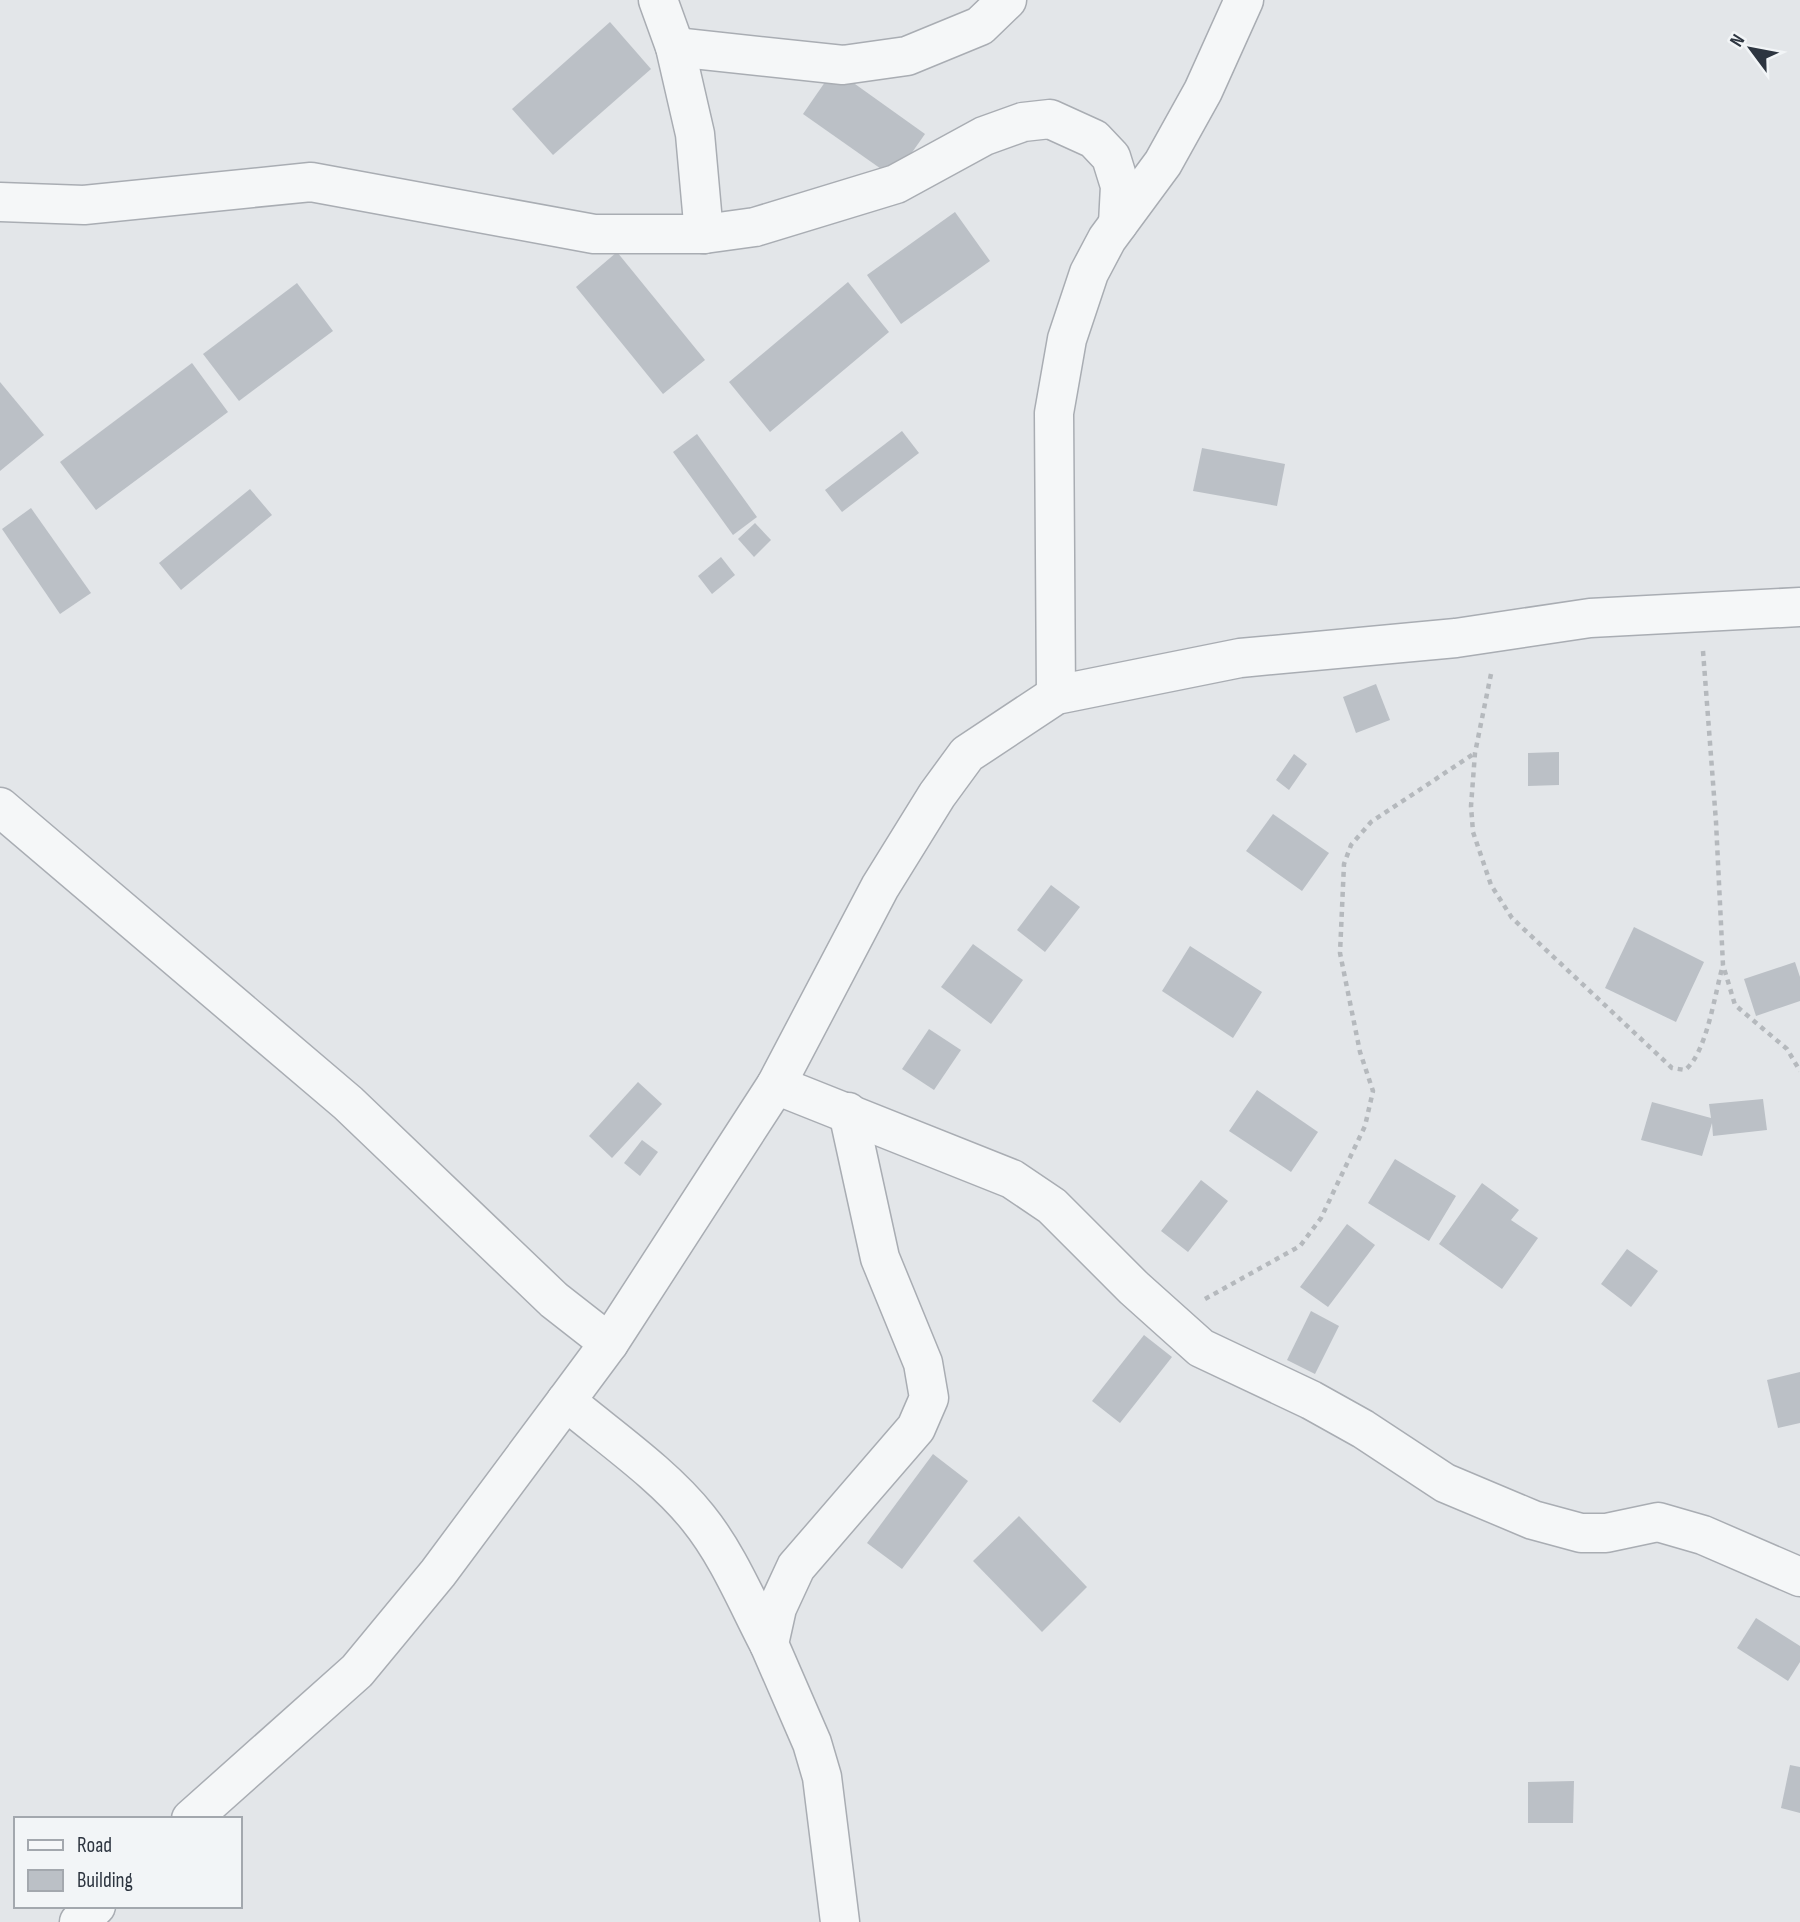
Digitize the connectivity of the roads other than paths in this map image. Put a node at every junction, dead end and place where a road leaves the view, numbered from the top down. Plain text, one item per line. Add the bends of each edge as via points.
1 (658, 0) edge
2 (1007, 0) edge
3 (1244, 0) edge
4 (675, 47) junction
5 (0, 202) edge
6 (1118, 224) junction
7 (704, 234) junction
8 (1800, 607) edge
9 (1056, 695) junction
10 (0, 807) edge
11 (776, 1085) junction
12 (848, 1112) junction
13 (608, 1343) junction
14 (566, 1401) junction
15 (1800, 1577) edge
16 (769, 1644) junction
17 (193, 1817) edge
18 (94, 1908) edge
19 (79, 1922) edge
20 (840, 1922) edge

1 - 4 street
2 - 4 street via 980,26 907,56 843,65
3 - 6 street via 1203,91 1163,163
4 - 7 street via 695,134
5 - 7 street via 84,205 311,182 594,234
6 - 7 street via 1120,186 1111,157 1094,139 1050,119 1023,122 984,136 896,184 755,227
6 - 9 street via 1089,274 1067,339 1054,413
8 - 9 street via 1590,618 1456,638 1240,658
9 - 11 street via 967,754 937,794 880,887
10 - 13 street via 348,1103 554,1300
11 - 12 street
11 - 13 street
12 - 15 street via 1012,1179 1052,1206 1201,1349 1311,1400 1446,1483 1534,1520 1581,1533 1606,1533 1658,1522 1703,1535
12 - 16 street via 880,1258 923,1363 929,1398 916,1428 796,1567 777,1608
13 - 14 street
14 - 16 street via 697,1517
14 - 17 street via 438,1573 357,1671
16 - 20 street via 822,1777
18 - 19 street

